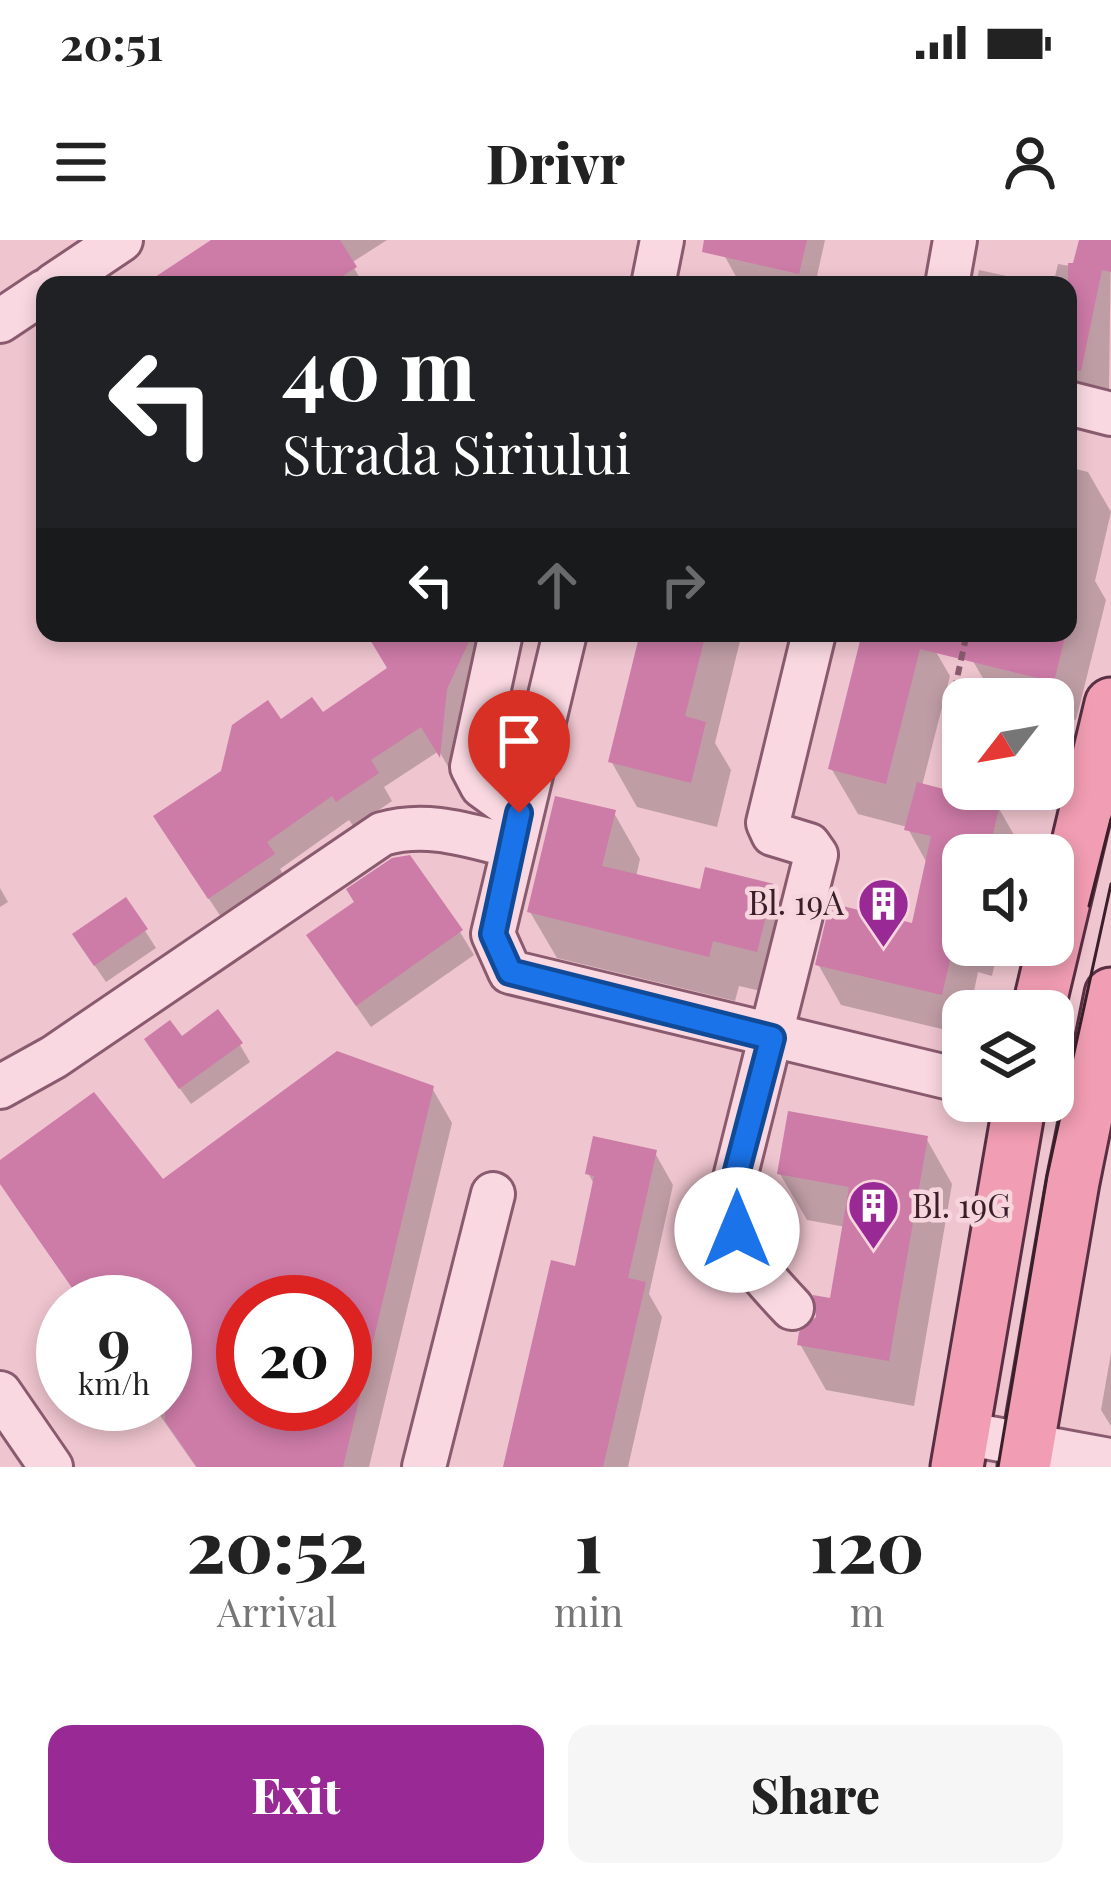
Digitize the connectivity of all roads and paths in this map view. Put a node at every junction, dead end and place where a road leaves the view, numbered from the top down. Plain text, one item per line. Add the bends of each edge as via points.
1 (121, 240) edge
2 (662, 240) edge
3 (955, 240) edge
4 (67, 276) edge
5 (655, 276) edge
6 (949, 276) edge
7 (36, 297) edge
8 (0, 321) edge
9 (1077, 405) edge
10 (1111, 414) edge
11 (499, 642) edge
12 (563, 642) edge
13 (812, 642) edge
14 (965, 642) edge
15 (957, 678) edge
16 (1111, 704) edge
17 (1104, 757) edge
18 (515, 830) junction
19 (1043, 990) edge
20 (1111, 994) edge
21 (772, 1038) junction
22 (5, 1072) edge
23 (942, 1076) edge
24 (1084, 1105) edge
25 (1016, 1122) edge
26 (493, 1194) dead end
27 (792, 1308) dead end
28 (0, 1393) edge
29 (960, 1450) edge
30 (1026, 1456) edge
31 (1107, 1462) edge
32 (51, 1467) edge
33 (424, 1467) edge

1 - 4 street
2 - 5 street
3 - 6 street
7 - 8 street
9 - 10 street
11 - 18 street via 472,766
12 - 18 street
13 - 21 street via 768,823 773,834 809,844 816,855
14 - 15 path
16 - 17 main road
17 - 19 main road
18 - 21 street via 493,934 510,972
18 - 22 street via 409,826 382,834 54,1058
20 - 24 main road
21 - 23 street
21 - 27 street via 734,1182 737,1230 756,1269
24 - 30 main road
25 - 29 main road
26 - 33 street
28 - 32 street
29 - 30 street
30 - 31 street

